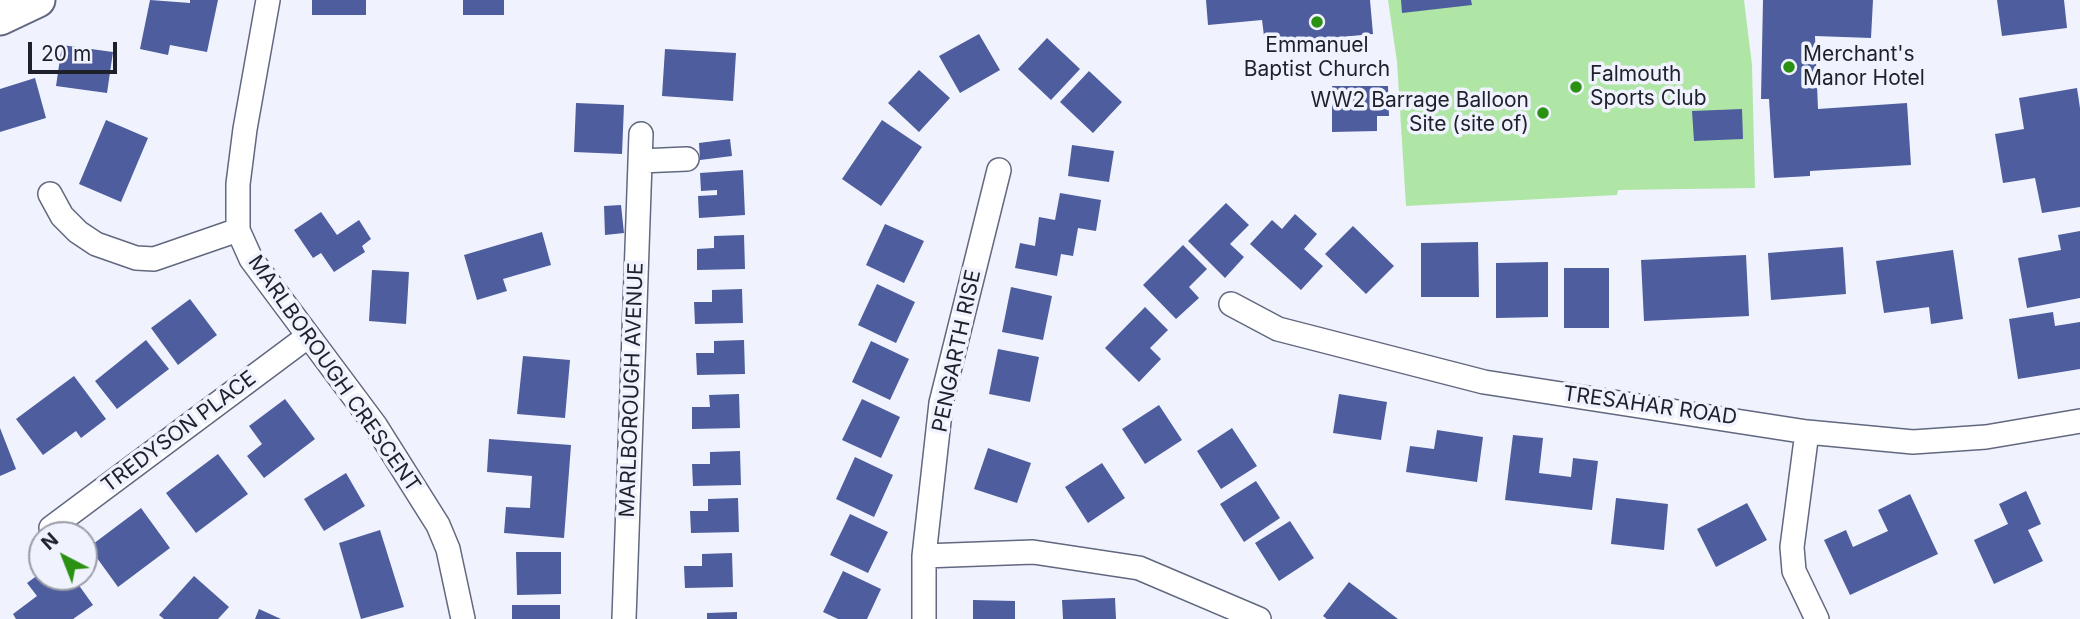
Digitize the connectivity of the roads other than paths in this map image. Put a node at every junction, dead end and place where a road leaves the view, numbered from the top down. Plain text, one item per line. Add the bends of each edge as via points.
1 (38, 0) edge
2 (268, 0) edge
3 (0, 18) edge
4 (641, 134) dead end
5 (687, 159) dead end
6 (640, 161) junction
7 (999, 170) dead end
8 (50, 194) dead end
9 (237, 230) junction
10 (1231, 304) dead end
11 (307, 337) junction
12 (2080, 421) edge
13 (1807, 432) junction
14 (60, 521) edge
15 (924, 556) junction
16 (463, 619) edge
17 (624, 619) edge
18 (924, 619) edge
19 (1259, 619) edge
20 (1817, 619) edge

1 - 3 street
2 - 9 street, MARLBOROUGH CRESCENT via 245,129
4 - 6 street, MARLBOROUGH AVENUE
5 - 6 street
6 - 17 street, MARLBOROUGH AVENUE
7 - 15 street, PENGARTH RISE via 941,403
8 - 9 street via 78,232 96,244 136,258 154,259
9 - 11 street, MARLBOROUGH CRESCENT via 251,259
10 - 13 street, TRESAHAR ROAD via 1278,329 1483,382
11 - 14 street, TREDYSON PLACE
11 - 16 street, MARLBOROUGH CRESCENT via 375,425 438,525
12 - 13 street, TRESAHAR ROAD via 1986,437 1913,442
13 - 20 street via 1792,547 1794,571
15 - 18 street, PENGARTH RISE
15 - 19 street via 1033,552 1139,568

